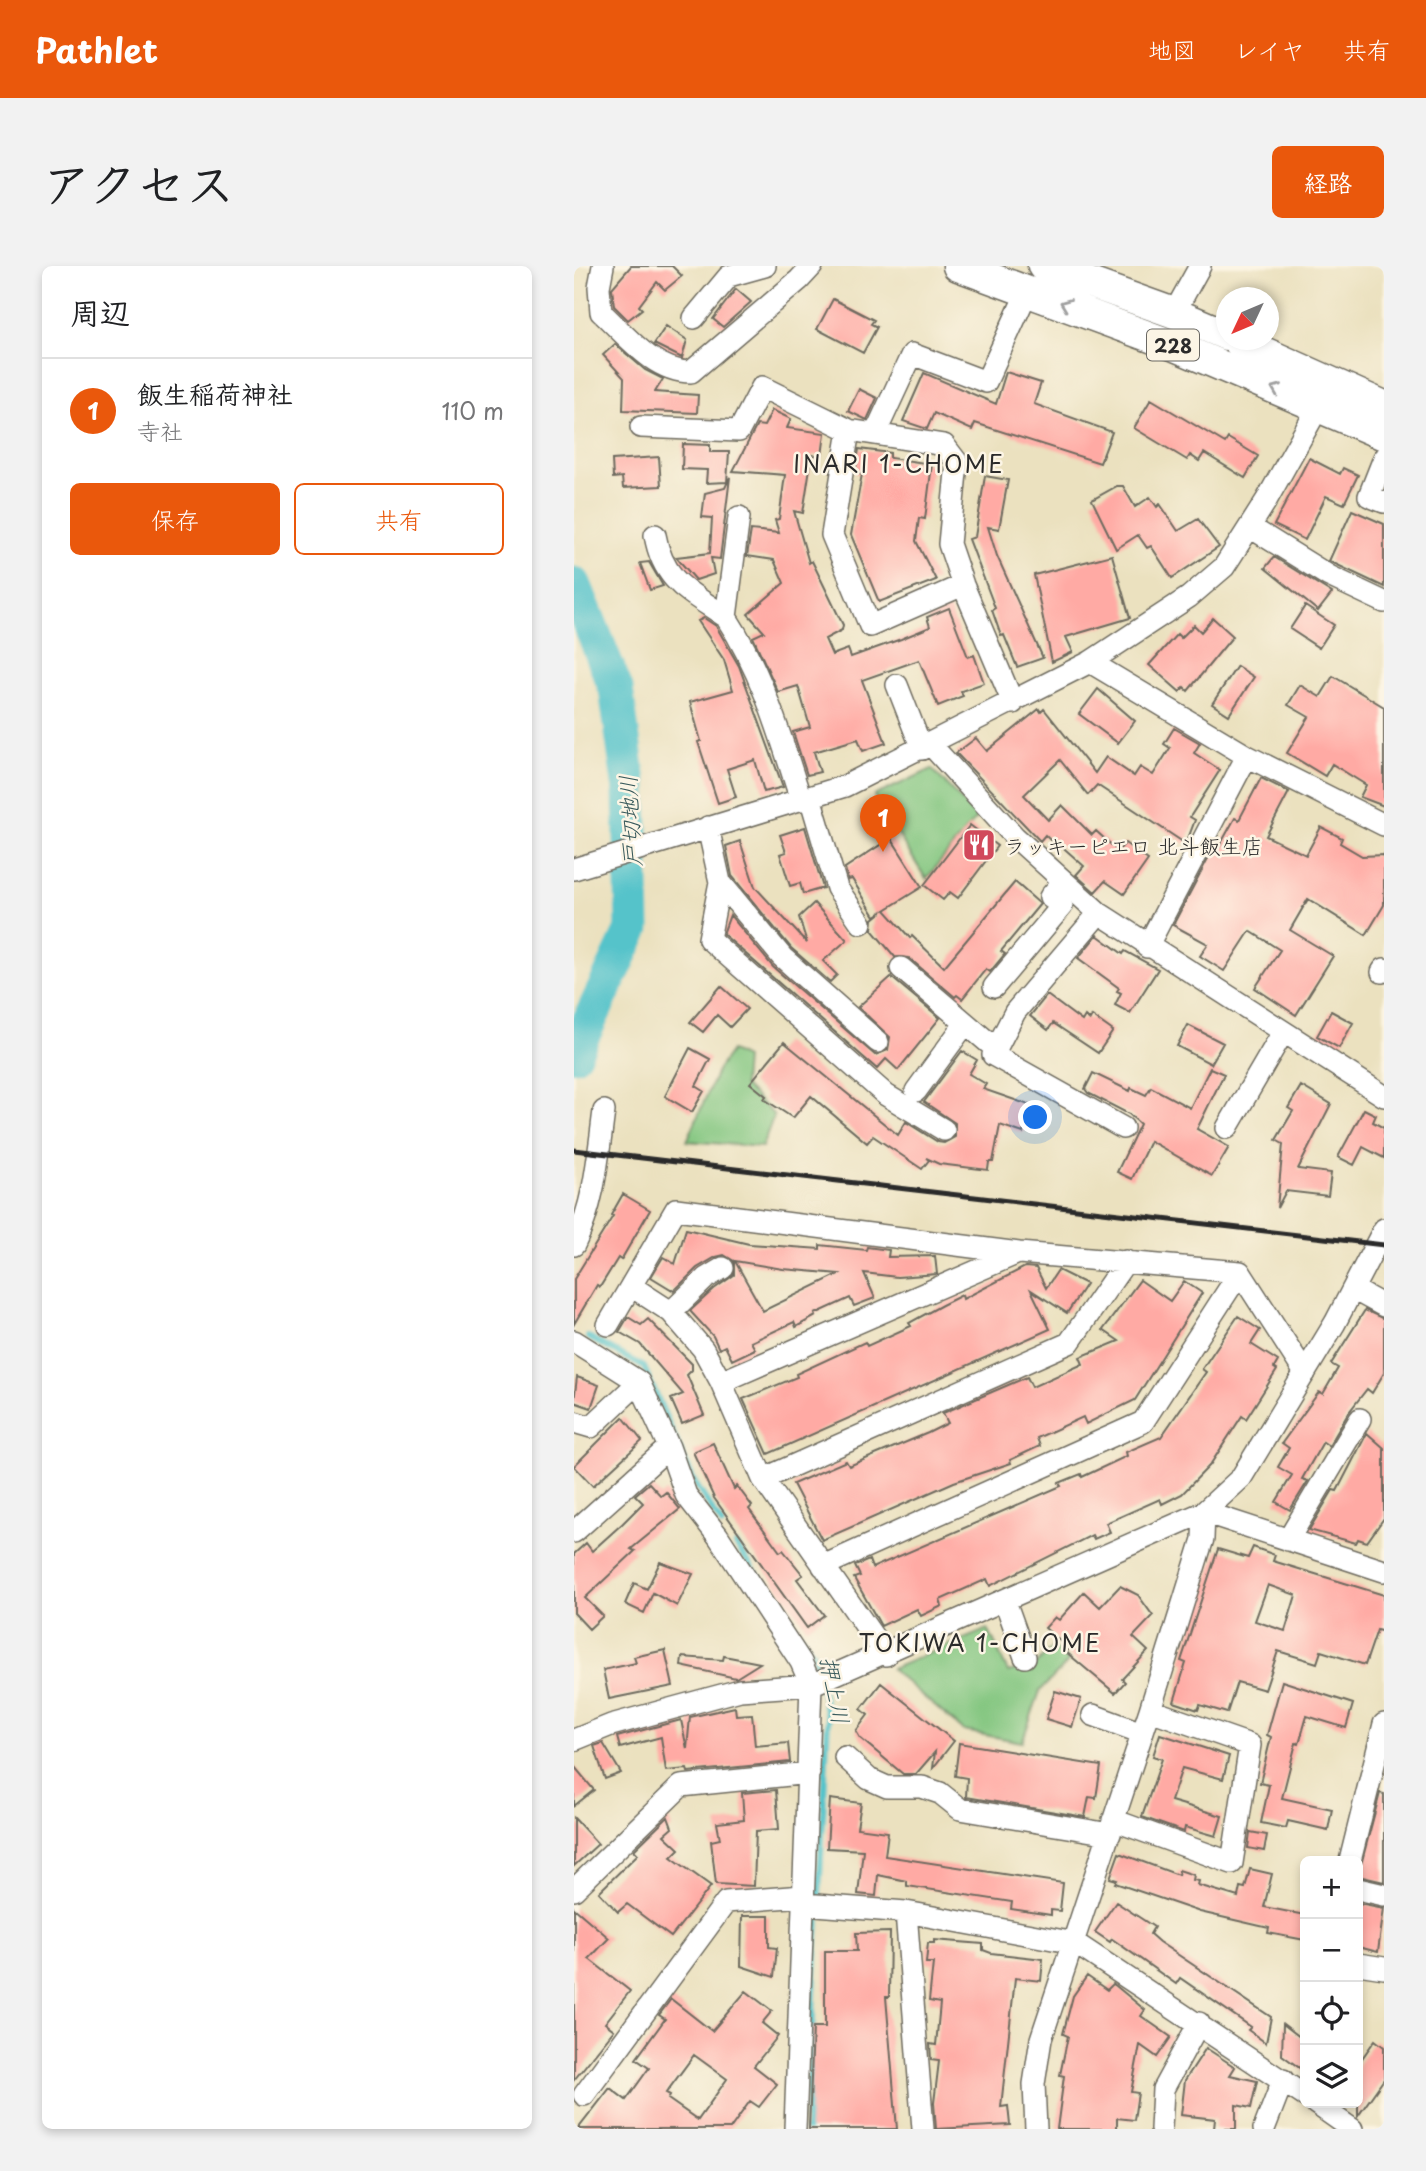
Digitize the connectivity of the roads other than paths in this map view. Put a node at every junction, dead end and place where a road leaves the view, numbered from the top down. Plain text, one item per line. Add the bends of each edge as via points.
1 (603, 266) edge
2 (765, 266) edge
3 (812, 266) edge
4 (958, 266) edge
5 (1200, 266) edge
6 (1041, 272) edge
7 (1174, 313) junction
8 (694, 318) dead end
9 (1216, 330) edge
10 (1253, 350) edge
11 (1325, 394) junction
12 (1384, 406) edge
13 (641, 427) dead end
14 (849, 430) junction
15 (875, 434) junction
16 (1384, 435) edge
17 (1384, 458) edge
18 (1384, 502) edge
19 (739, 517) dead end
20 (1250, 527) junction
21 (655, 536) dead end
22 (963, 585) junction
23 (1384, 603) edge
24 (726, 617) junction
25 (1090, 662) junction
26 (897, 685) dead end
27 (1013, 703) junction
28 (926, 747) junction
29 (1247, 756) junction
30 (806, 798) junction
31 (1384, 825) edge
32 (704, 828) junction
33 (575, 869) edge
34 (1063, 881) junction
35 (720, 882) junction
36 (1099, 913) junction
37 (861, 923) dead end
38 (1147, 947) junction
39 (901, 968) dead end
40 (994, 987) dead end
41 (965, 1024) junction
42 (1282, 1034) junction
43 (878, 1042) dead end
44 (996, 1049) junction
45 (916, 1091) dead end
46 (1384, 1096) edge
47 (604, 1111) dead end
48 (1227, 1128) dead end
49 (1123, 1129) dead end
50 (944, 1130) dead end
51 (1384, 1229) edge
52 (574, 1245) edge
53 (1019, 1253) junction
54 (1126, 1261) junction
55 (723, 1268) dead end
56 (1240, 1272) junction
57 (631, 1286) junction
58 (1353, 1289) junction
59 (1384, 1306) edge
60 (671, 1312) junction
61 (608, 1325) dead end
62 (574, 1341) edge
63 (1305, 1374) junction
64 (639, 1382) junction
65 (721, 1382) junction
66 (1360, 1419) dead end
67 (574, 1422) edge
68 (669, 1447) junction
69 (763, 1479) junction
70 (1204, 1512) junction
71 (574, 1532) edge
72 (1288, 1540) junction
73 (823, 1566) junction
74 (1384, 1571) edge
75 (1005, 1601) junction
76 (886, 1655) junction
77 (1025, 1657) dead end
78 (811, 1685) junction
79 (1150, 1710) junction
80 (1093, 1715) dead end
81 (1384, 1724) edge
82 (1142, 1732) junction
83 (574, 1740) edge
84 (845, 1757) dead end
85 (809, 1773) junction
86 (1112, 1827) junction
87 (1351, 1856) edge
88 (574, 1890) edge
89 (1363, 1890) edge
90 (1384, 1895) edge
91 (803, 1900) junction
92 (906, 1912) junction
93 (1075, 1943) junction
94 (1363, 1965) edge
95 (1384, 1968) edge
96 (1199, 2024) junction
97 (1283, 2080) junction
98 (1300, 2092) edge
99 (584, 2095) dead end
100 (1322, 2108) edge
101 (795, 2129) edge
102 (923, 2129) edge
103 (1036, 2129) edge
104 (1161, 2129) edge
105 (1264, 2129) edge
106 (1352, 2129) edge

1 - 3 street via 601,312 672,372 691,372
2 - 8 street via 729,276
4 - 6 highway, 228
5 - 7 street
6 - 7 highway, 228
11 -> 6 highway, 228 via 1175,346
6 - 15 street via 986,382 912,354
7 - 9 highway, 228
10 - 11 highway, 228
11 - 12 highway, 228
11 - 16 highway, 228
11 - 20 street
13 - 14 street via 739,430 762,387
14 - 15 street
14 - 22 street via 832,535 870,626
15 - 22 street via 944,445 957,462 949,544
17 - 18 street via 1369,496
19 - 24 street
20 - 23 street via 1329,576
20 - 25 street via 1224,567 1189,597
21 - 24 street via 659,559 670,575
22 - 27 street
24 - 30 street via 765,687
25 - 27 street
25 - 29 street
26 - 28 street
27 - 28 street
28 - 30 street via 845,786
28 - 34 street
29 - 31 street
29 - 38 street
30 - 32 street
30 - 37 street via 837,888
32 - 33 street
32 - 35 street
34 - 36 street
34 - 40 street via 1050,897 1062,906
35 - 43 street via 782,957
35 - 50 street via 709,939 886,1095
36 - 38 street
36 - 44 street via 1015,1012
38 - 42 street
39 - 41 street
41 - 44 street
41 - 45 street
42 - 46 street
42 - 48 street
44 - 49 street via 993,1055
47 - 52 street via 596,1177
51 - 58 street
53 - 54 street
53 - 57 street via 676,1209
53 - 65 street
54 - 56 street
54 - 69 street via 1069,1343
55 - 60 street
56 - 63 street
56 - 73 street via 1143,1422
57 - 60 street
57 - 61 street
58 - 59 street
58 - 63 street
60 - 65 street via 703,1349
62 - 64 street
63 - 70 street via 1241,1478
64 - 67 street via 591,1427
64 - 68 street
65 - 69 street
66 - 72 street
68 - 71 street
68 - 78 street via 686,1495 801,1662
69 - 73 street
70 - 72 street
70 - 75 street
70 - 79 street via 1203,1539
72 - 74 street
73 - 76 street
75 - 76 street
75 - 77 street
76 - 78 street
78 - 83 street via 740,1690 611,1725
78 - 85 street
79 - 82 street
79 - 86 street via 1250,1745 1232,1863
80 - 82 street
81 - 87 street
82 - 86 street
84 - 86 street via 869,1779 887,1787 922,1787 940,1793 960,1810
85 - 88 street via 681,1786
85 - 91 street
86 - 93 street
89 - 90 street
91 - 92 street
91 - 99 street via 726,1902
91 - 101 street
92 - 93 street
92 - 102 street
93 - 96 street
93 - 103 street via 1041,2039 1034,2084
94 - 95 street
96 - 97 street
96 - 104 street via 1163,2089
97 - 98 street
97 - 105 street
100 - 106 street

